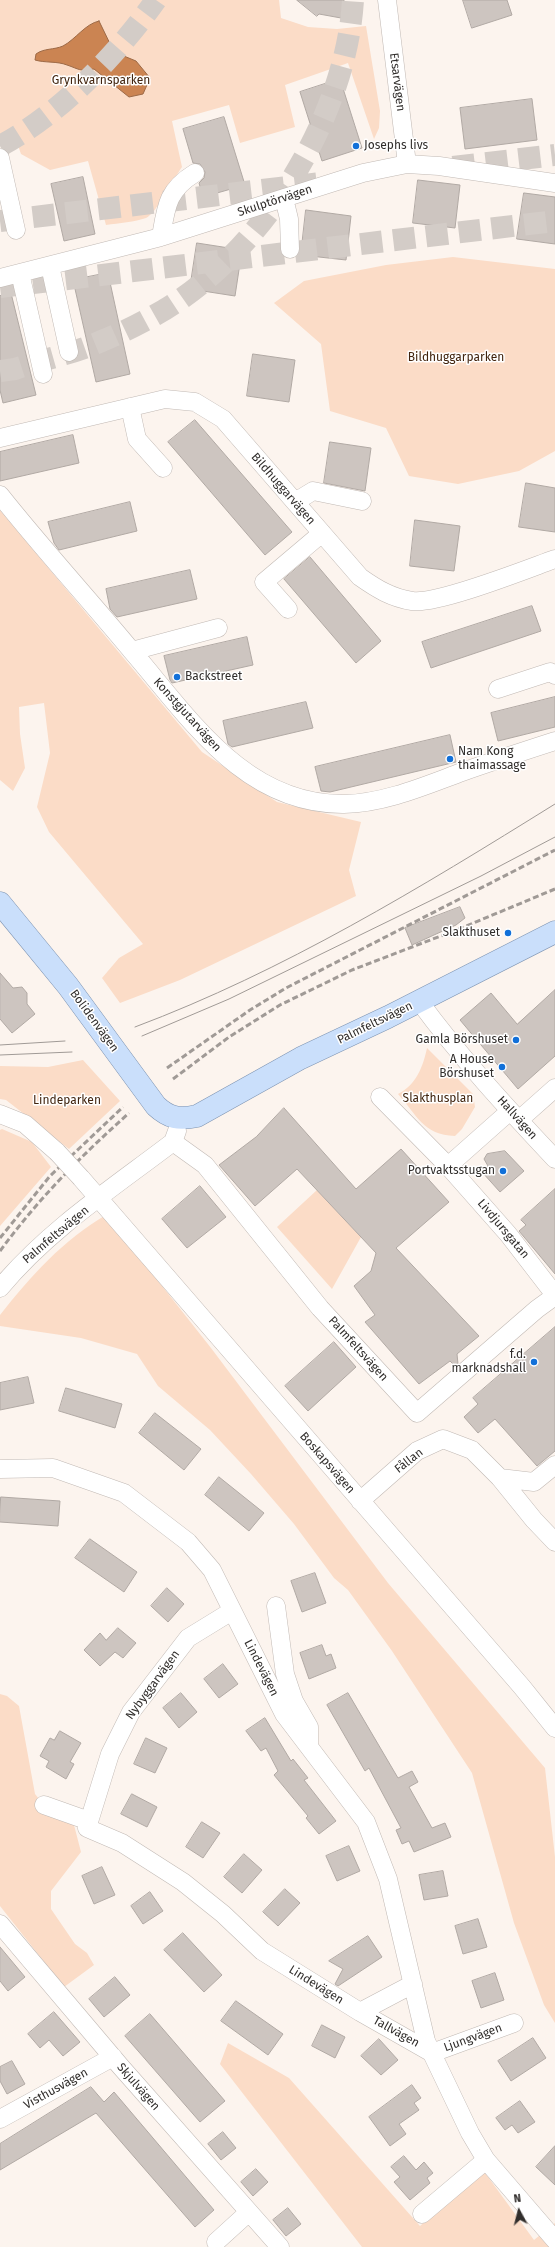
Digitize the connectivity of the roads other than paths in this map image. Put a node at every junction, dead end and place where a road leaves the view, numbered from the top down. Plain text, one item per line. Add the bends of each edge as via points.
1 (388, 5) edge
2 (0, 158) edge
3 (407, 164) junction
4 (195, 173) dead end
5 (555, 183) edge
6 (284, 198) junction
7 (16, 230) dead end
8 (161, 237) junction
9 (290, 249) dead end
10 (50, 266) junction
11 (20, 273) junction
12 (0, 278) edge
13 (69, 352) dead end
14 (43, 374) dead end
15 (130, 407) junction
16 (0, 438) edge
17 (163, 468) dead end
18 (0, 495) edge
19 (362, 501) dead end
20 (295, 502) junction
21 (322, 533) junction
22 (555, 559) edge
23 (288, 609) dead end
24 (218, 628) dead end
25 (132, 651) junction
26 (555, 676) edge
27 (498, 689) dead end
28 (555, 741) edge
29 (0, 903) edge
30 (555, 932) edge
31 (419, 1001) junction
32 (555, 1088) edge
33 (380, 1097) dead end
34 (0, 1114) edge
35 (514, 1116) junction
36 (189, 1118) junction
37 (173, 1142) junction
38 (555, 1159) edge
39 (448, 1166) junction
40 (99, 1198) junction
41 (0, 1288) edge
42 (555, 1295) edge
43 (417, 1414) joint
44 (555, 1465) edge
45 (0, 1469) edge
46 (500, 1478) junction
47 (360, 1501) junction
48 (555, 1542) edge
49 (276, 1606) dead end
50 (232, 1611) junction
51 (555, 1728) edge
52 (309, 1747) junction
53 (44, 1805) dead end
54 (88, 1824) junction
55 (0, 1924) edge
56 (413, 1984) junction
57 (360, 2012) junction
58 (514, 2023) dead end
59 (432, 2052) junction
60 (112, 2057) junction
61 (0, 2119) edge
62 (486, 2160) junction
63 (249, 2212) junction
64 (422, 2214) dead end
65 (555, 2240) edge
66 (216, 2242) dead end
67 (280, 2247) edge

1 - 3 street, Etsarvägen
2 - 7 street
3 - 5 street, Skulptörvägen via 439,166
3 - 6 street, Skulptörvägen via 363,173
4 - 8 street via 178,186 166,204
6 - 8 street, Skulptörvägen
6 - 9 street via 289,219
8 - 10 street, Skulptörvägen
10 - 11 street, Skulptörvägen
10 - 13 street
11 - 12 street, Skulptörvägen
11 - 14 street
15 - 16 street, Bildhuggarvägen
15 - 17 street via 137,439
15 - 20 street, Bildhuggarvägen via 181,399 207,408 223,420
18 - 25 street, Konstgjutarvägen
19 - 20 street via 313,492
20 - 21 street, Bildhuggarvägen
21 - 22 street, Bildhuggarvägen via 360,577 383,593 414,601 445,596
21 - 23 street via 264,582
24 - 25 street
25 - 28 street, Konstgjutarvägen via 212,746 250,775 297,798 344,804 370,802 408,792
26 - 27 street via 550,672
29 - 36 main road, Bolidenvägen via 68,986 156,1106 167,1116
30 - 31 main road, Palmfeltsvägen
31 - 35 street, Hallvägen
31 - 36 main road, Palmfeltsvägen via 301,1058
32 - 35 street
33 - 39 street
34 - 40 street, Boskapsvägen, bridge via 25,1124 57,1152
35 - 38 street, Hallvägen
35 - 39 street
36 - 37 street
37 - 40 street, Palmfeltsvägen
37 - 43 street, Palmfeltsvägen via 205,1165 320,1308
39 - 42 street, Livdjursgatan via 508,1234
40 - 41 street, Palmfeltsvägen via 39,1247
40 - 47 street, Boskapsvägen
42 - 43 street, Livdjursgatan
44 - 46 street via 534,1482
45 - 50 street, Lindevägen via 53,1468 124,1493 188,1542 212,1570
46 - 47 street, Fållan via 472,1450 444,1439 417,1451
46 - 48 street, Fållan
47 - 51 street, Boskapsvägen via 522,1686
49 - 52 street via 285,1674 294,1701 309,1727
50 - 52 street, Lindevägen via 284,1714
50 - 54 street, Nybyggarvägen via 188,1638 131,1712 110,1754
52 - 56 street, Lindevägen via 366,1822 388,1879
53 - 54 street, Lindevägen
54 - 57 street, Lindevägen via 183,1882 223,1914 262,1951
55 - 60 street, Skjulvägen
56 - 57 street
56 - 59 street, Lindevägen via 426,2041
57 - 59 street, Tallvägen
58 - 59 street, Ljungvägen
59 - 62 street, Lindevägen via 470,2133
60 - 61 street, Visthusvägen
60 - 63 street, Skjulvägen
62 - 64 street
62 - 65 street, Lindevägen
63 - 66 street
63 - 67 street, Skjulvägen

